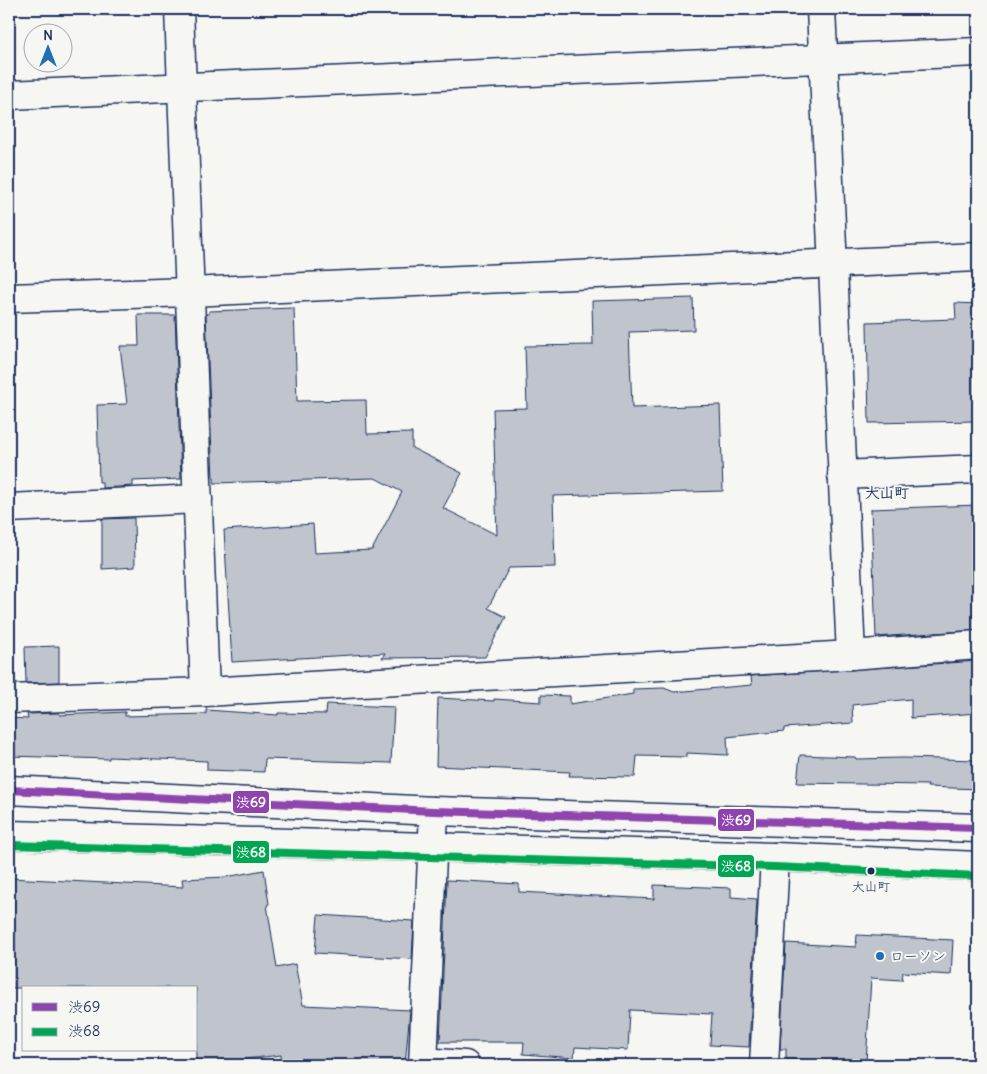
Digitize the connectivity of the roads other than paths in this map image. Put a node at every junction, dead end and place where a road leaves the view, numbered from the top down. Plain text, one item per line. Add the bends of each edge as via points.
1 (179, 9) edge
2 (821, 9) edge
3 (978, 52) edge
4 (825, 59) junction
5 (182, 87) junction
6 (9, 95) edge
7 (978, 257) edge
8 (833, 264) junction
9 (190, 292) junction
10 (9, 298) edge
11 (978, 469) edge
12 (842, 475) junction
13 (198, 500) junction
14 (9, 508) edge
15 (978, 644) edge
16 (851, 655) junction
17 (205, 692) junction
18 (9, 699) edge
19 (9, 790) edge
20 (434, 811) junction
21 (978, 828) edge
22 (9, 835) edge
23 (433, 846) junction
24 (775, 857) junction
25 (978, 866) edge
26 (423, 1064) edge
27 (465, 1065) edge
28 (764, 1065) edge

1 - 5 street
2 - 4 street
3 - 4 street
4 - 5 street
4 - 8 street
5 - 6 street
5 - 9 street
7 - 8 street
8 - 9 street
8 - 12 street
9 - 10 street
9 - 13 street
11 - 12 street
12 - 16 street
13 - 14 street
13 - 17 street
15 - 16 street
16 - 17 street
17 - 18 street
19 - 20 street
20 - 21 street
20 - 23 street
22 - 23 street
23 - 24 street
23 - 26 street
24 - 25 street
24 - 28 street
26 - 27 street

